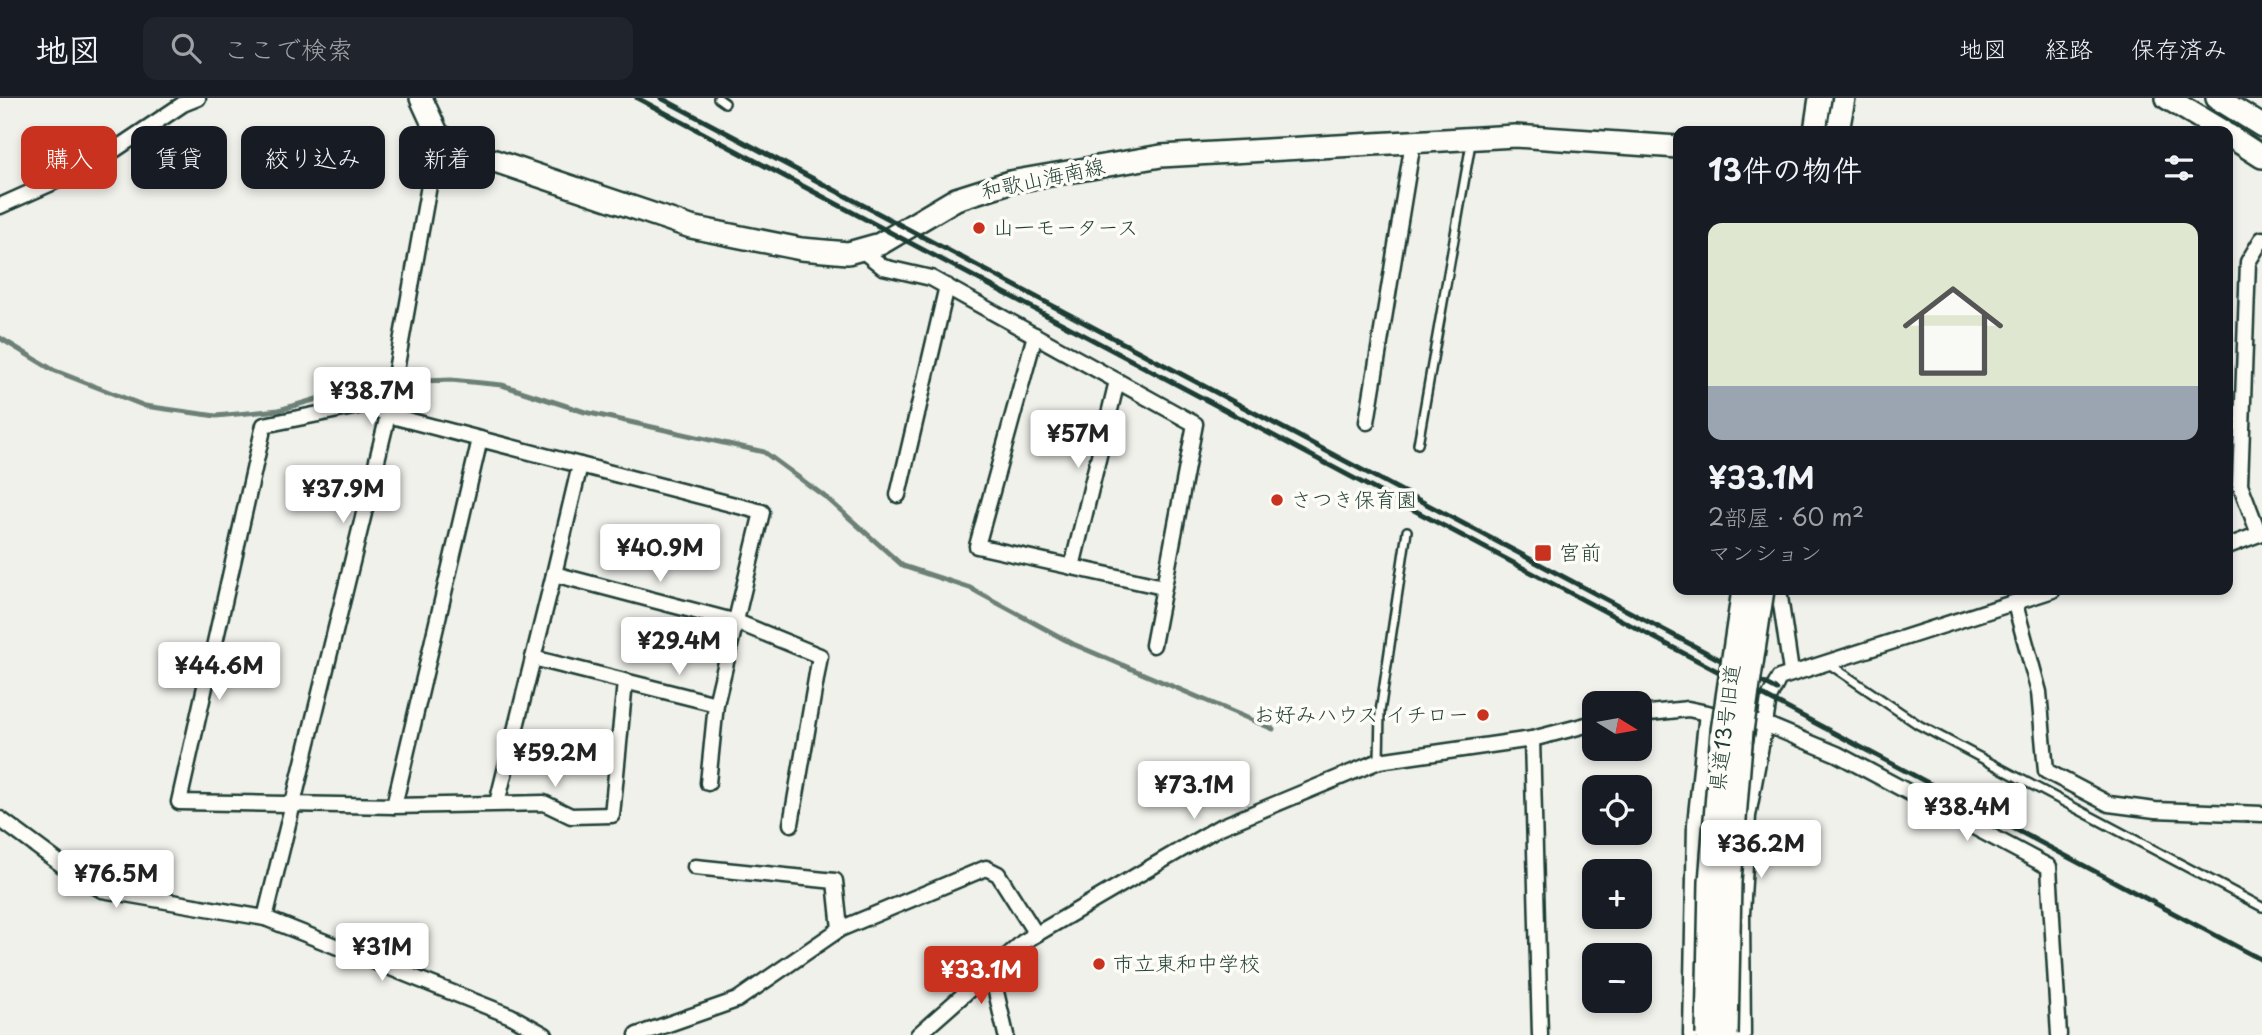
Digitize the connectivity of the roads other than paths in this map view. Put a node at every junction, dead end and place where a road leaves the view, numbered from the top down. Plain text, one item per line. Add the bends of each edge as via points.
1 (198, 98) edge
2 (421, 98) edge
3 (1820, 98) edge
4 (1844, 98) edge
5 (2167, 98) edge
6 (2222, 101) edge
7 (434, 126) edge
8 (1816, 126) edge
9 (1839, 126) edge
10 (2209, 126) edge
11 (2218, 126) edge
12 (2262, 126) edge
13 (1471, 139) junction
14 (2233, 140) edge
15 (1413, 142) junction
16 (1673, 147) edge
17 (2262, 157) edge
18 (495, 161) edge
19 (428, 189) edge
20 (0, 205) edge
21 (2262, 239) edge
22 (863, 251) junction
23 (947, 286) junction
24 (1035, 335) junction
25 (1117, 381) junction
26 (388, 415) junction
27 (1367, 422) dead end
28 (480, 439) junction
29 (1418, 444) dead end
30 (580, 465) junction
31 (898, 495) dead end
32 (1407, 531) dead end
33 (2261, 533) edge
34 (2233, 544) edge
35 (1072, 567) junction
36 (554, 574) junction
37 (1163, 587) junction
38 (1742, 595) edge
39 (1762, 595) edge
40 (1779, 595) edge
41 (2039, 595) edge
42 (2015, 604) junction
43 (737, 622) junction
44 (1153, 645) dead end
45 (533, 658) junction
46 (1829, 664) junction
47 (1791, 672) junction
48 (625, 682) junction
49 (716, 704) junction
50 (1652, 713) edge
51 (1707, 713) junction
52 (1765, 724) junction
53 (1582, 726) edge
54 (1532, 738) junction
55 (1379, 761) junction
56 (708, 783) dead end
57 (497, 803) junction
58 (293, 805) junction
59 (394, 806) junction
60 (2262, 814) edge
61 (0, 819) edge
62 (791, 824) dead end
63 (695, 867) dead end
64 (2262, 907) edge
65 (265, 918) junction
66 (840, 929) junction
67 (1036, 934) junction
68 (991, 970) junction
69 (545, 1035) edge
70 (637, 1035) edge
71 (918, 1035) edge
72 (1006, 1035) edge
73 (1540, 1035) edge
74 (1691, 1035) edge
75 (1707, 1035) edge
76 (1727, 1035) edge
77 (1744, 1035) edge
78 (2059, 1035) edge

1 - 20 street via 92,165
2 - 7 main road
3 - 8 main road
4 - 9 main road
5 - 10 main road
6 - 11 street
6 - 12 main road
13 - 15 main road, 和歌山海南線
13 - 16 main road, 和歌山海南線 via 1515,136
13 - 29 lane
14 - 17 main road
15 - 22 main road, 和歌山海南線 via 1161,156 1010,182 956,200
15 - 27 street
18 - 22 main road, 和歌山海南線 via 691,227 801,249
19 - 26 street
21 - 33 street via 2248,262 2239,445 2240,484
22 - 23 street via 883,267
23 - 24 street
23 - 31 street
24 - 25 street
24 - 35 street via 977,546
25 - 35 street
25 - 37 street via 1195,424
26 - 28 street
26 - 58 street
26 - 58 street via 368,404 264,425 179,802
28 - 30 street
28 - 59 street
30 - 36 street
30 - 43 street via 762,512
32 - 55 lane via 1380,712
33 - 34 street
35 - 37 street
36 - 43 street
36 - 45 street
37 - 44 street
38 - 75 main road, 県道13号旧道, bridge via 1721,731 1710,882
39 - 76 main road, 県道13号旧道, bridge via 1742,731 1730,881
40 - 47 street
41 - 42 street
42 - 46 street
42 - 60 street via 2039,692 2046,771 2109,804
43 - 49 street
43 - 62 street via 820,656
45 - 48 street
45 - 57 street
46 - 47 street
46 - 64 lane via 1919,725
47 - 52 street via 1773,688
48 - 49 street
48 - 57 street via 612,815 571,816 544,803
49 - 56 street
50 - 51 street via 1688,709
51 - 52 street
51 - 74 street via 1695,824
52 - 77 street via 1747,830 1742,914
52 - 78 street via 1837,754 2049,867
53 - 54 street
54 - 55 street
54 - 73 street
55 - 67 street via 1218,828
57 - 59 street
58 - 59 street
58 - 65 street
61 - 65 street via 102,890
63 - 66 street via 835,881
65 - 69 street via 511,1016
66 - 67 street via 986,868 998,874
66 - 70 street via 737,1000
67 - 68 street
68 - 71 street
68 - 72 street

